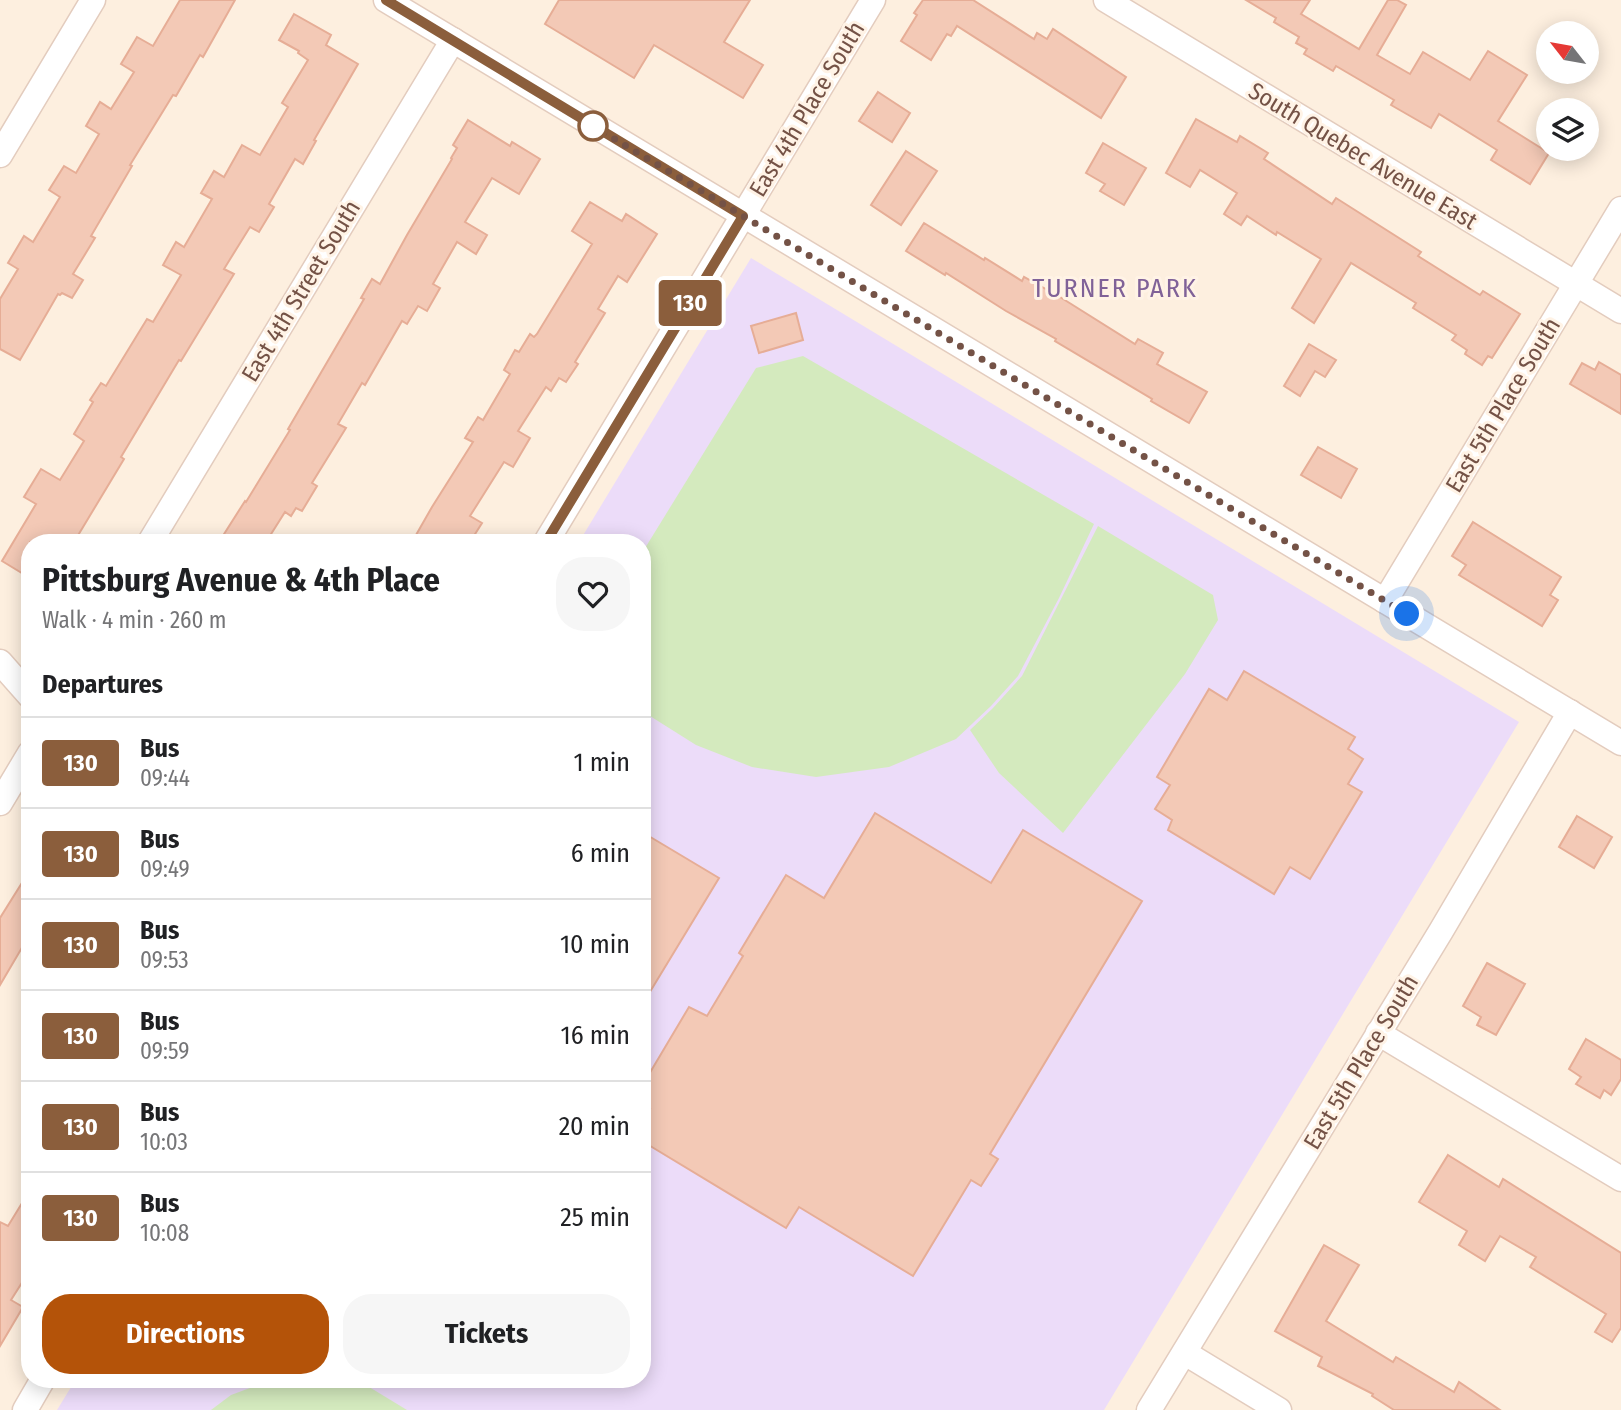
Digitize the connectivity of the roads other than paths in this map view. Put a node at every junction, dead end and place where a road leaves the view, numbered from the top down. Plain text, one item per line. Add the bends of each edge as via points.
1 (93, 0) edge
2 (386, 0) edge
3 (873, 0) edge
4 (1106, 0) edge
5 (453, 40) junction
6 (0, 155) edge
7 (1621, 209) edge
8 (743, 216) junction
9 (1576, 284) junction
10 (1621, 312) edge
11 (155, 534) edge
12 (551, 534) edge
13 (1385, 601) junction
14 (0, 662) edge
15 (21, 686) edge
16 (1570, 712) junction
17 (1621, 743) edge
18 (21, 768) edge
19 (0, 803) edge
20 (1378, 1033) junction
21 (1621, 1179) edge
22 (1185, 1353) junction
23 (38, 1388) edge
24 (25, 1410) edge
25 (1149, 1410) edge
26 (1279, 1410) edge

1 - 6 street
2 - 5 street
3 - 8 street, East 4th Place South
4 - 9 street, South Quebec Avenue East
5 - 8 street
5 - 11 street, East 4th Street South
7 - 9 street, East 5th Place South
8 - 12 street, East 4th Place South
8 - 13 street
9 - 10 street, South Quebec Avenue East
9 - 13 street, East 5th Place South
13 - 16 street
14 - 15 street
16 - 17 street
16 - 20 street, East 5th Place South
18 - 19 street
20 - 21 street
20 - 22 street, East 5th Place South
22 - 25 street, East 5th Place South
22 - 26 street
23 - 24 street

